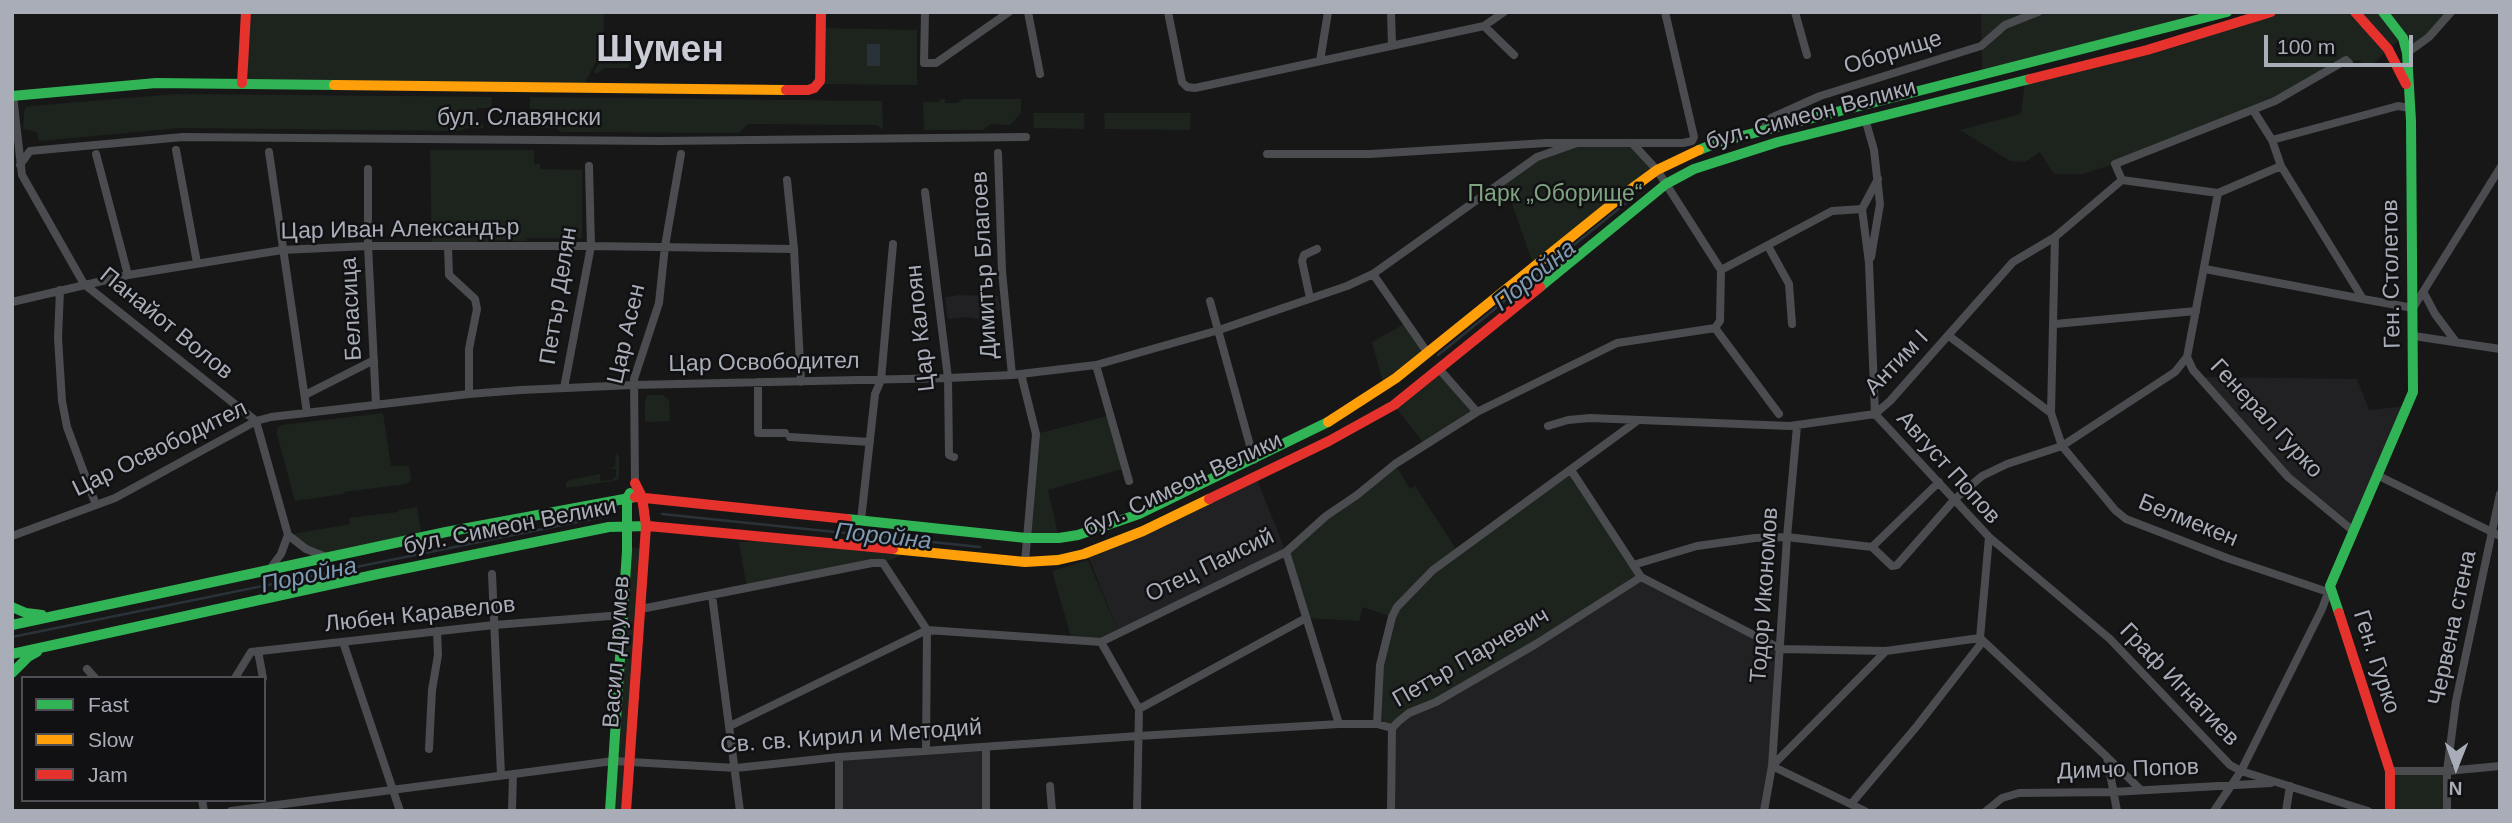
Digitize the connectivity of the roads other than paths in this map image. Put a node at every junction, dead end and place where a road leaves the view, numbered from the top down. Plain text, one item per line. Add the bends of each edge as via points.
1 (246, 12) edge
2 (821, 12) edge
3 (925, 12) edge
4 (1009, 12) edge
5 (1028, 12) edge
6 (1168, 12) edge
7 (1328, 12) edge
8 (1391, 12) edge
9 (1504, 12) edge
10 (1665, 12) edge
11 (1795, 12) edge
12 (2038, 12) edge
13 (2227, 12) edge
14 (2271, 12) edge
15 (2355, 12) edge
16 (2383, 12) edge
17 (2451, 12) edge
18 (1484, 26) junction
19 (1392, 45) junction
20 (2407, 53) junction
21 (1514, 55) dead end
22 (1807, 55) dead end
23 (1320, 61) junction
24 (2349, 63) dead end
25 (1040, 74) dead end
26 (245, 84) junction
27 (2409, 93) junction
28 (13, 96) edge
29 (2410, 108) junction
30 (2253, 110) junction
31 (1866, 122) junction
32 (1761, 132) junction
33 (1026, 136) dead end
34 (2272, 140) junction
35 (1577, 143) junction
36 (1632, 143) junction
37 (176, 150) dead end
38 (269, 152) dead end
39 (998, 153) dead end
40 (96, 154) dead end
41 (681, 154) dead end
42 (1267, 154) dead end
43 (20, 165) junction
44 (589, 166) dead end
45 (2281, 166) junction
46 (2500, 168) edge
47 (368, 169) dead end
48 (1657, 170) junction
49 (1878, 179) junction
50 (787, 180) dead end
51 (2122, 180) junction
52 (1666, 184) junction
53 (925, 192) dead end
54 (2218, 193) junction
55 (1862, 209) junction
56 (2055, 237) junction
57 (893, 244) dead end
58 (368, 246) junction
59 (591, 246) junction
60 (665, 246) junction
61 (1768, 246) junction
62 (448, 247) junction
63 (1317, 248) dead end
64 (794, 249) junction
65 (282, 250) junction
66 (197, 263) junction
67 (1869, 264) junction
68 (2205, 269) junction
69 (1721, 270) junction
70 (1373, 274) junction
71 (128, 275) junction
72 (84, 284) junction
73 (60, 290) junction
74 (2424, 293) junction
75 (1310, 298) junction
76 (2364, 299) junction
77 (1210, 301) dead end
78 (12, 302) edge
79 (2413, 308) junction
80 (2196, 311) junction
81 (1792, 324) dead end
82 (2055, 324) junction
83 (1715, 328) junction
84 (1219, 330) junction
85 (1949, 336) junction
86 (2414, 336) junction
87 (2456, 342) junction
88 (2500, 349) edge
89 (1427, 352) junction
90 (2187, 357) junction
91 (374, 360) junction
92 (1096, 366) junction
93 (1440, 370) junction
94 (1021, 374) junction
95 (1012, 375) junction
96 (948, 378) junction
97 (881, 380) junction
98 (758, 382) junction
99 (801, 382) junction
100 (634, 385) junction
101 (564, 388) junction
102 (469, 394) junction
103 (305, 395) junction
104 (376, 404) junction
105 (1477, 412) junction
106 (307, 413) junction
107 (2051, 413) junction
108 (1779, 414) dead end
109 (1875, 414) junction
110 (256, 421) junction
111 (1637, 421) junction
112 (1548, 426) dead end
113 (1797, 426) junction
114 (870, 442) junction
115 (2062, 446) junction
116 (954, 457) dead end
117 (1254, 460) junction
118 (1571, 470) junction
119 (2377, 475) junction
120 (1129, 481) dead end
121 (1939, 482) junction
122 (635, 484) junction
123 (2500, 494) edge
124 (642, 497) junction
125 (627, 498) junction
126 (1955, 499) junction
127 (96, 505) junction
128 (861, 520) junction
129 (627, 526) junction
130 (646, 526) junction
131 (2352, 530) junction
132 (288, 535) junction
133 (2496, 535) edge
134 (12, 536) edge
135 (1787, 537) junction
136 (1989, 537) junction
137 (1026, 538) junction
138 (1872, 547) junction
139 (1286, 552) junction
140 (326, 557) junction
141 (1025, 562) junction
142 (1633, 565) junction
143 (270, 569) junction
144 (492, 574) dead end
145 (1641, 577) junction
146 (2329, 589) junction
147 (712, 595) junction
148 (12, 607) edge
149 (641, 609) junction
150 (623, 615) junction
151 (52, 616) junction
152 (1306, 618) junction
153 (12, 625) edge
154 (494, 625) junction
155 (927, 630) junction
156 (437, 631) junction
157 (1981, 639) junction
158 (343, 642) junction
159 (1101, 642) junction
160 (45, 647) junction
161 (1781, 649) junction
162 (258, 651) junction
163 (1886, 651) junction
164 (12, 654) edge
165 (87, 669) dead end
166 (12, 673) edge
167 (93, 676) edge
168 (236, 676) edge
169 (264, 676) edge
170 (1139, 709) junction
171 (1339, 724) junction
172 (1377, 724) junction
173 (730, 726) junction
174 (1392, 728) junction
175 (1138, 736) junction
176 (986, 747) junction
177 (429, 749) dead end
178 (926, 751) junction
179 (839, 757) junction
180 (2108, 758) junction
181 (613, 761) junction
182 (630, 761) junction
183 (1772, 766) junction
184 (2500, 766) edge
185 (736, 768) junction
186 (2241, 771) junction
187 (2389, 771) junction
188 (2447, 771) junction
189 (513, 774) junction
190 (501, 775) junction
191 (2277, 782) junction
192 (2232, 785) junction
193 (1050, 786) dead end
194 (2290, 786) junction
195 (394, 789) junction
196 (2141, 790) junction
197 (2113, 792) junction
198 (1851, 804) junction
199 (232, 811) edge
200 (400, 811) edge
201 (512, 811) edge
202 (610, 811) edge
203 (626, 811) edge
204 (740, 811) edge
205 (839, 811) edge
206 (986, 811) edge
207 (1052, 811) edge
208 (1137, 811) edge
209 (1391, 811) edge
210 (1764, 811) edge
211 (1865, 811) edge
212 (1986, 811) edge
213 (2117, 811) edge
214 (2214, 811) edge
215 (2286, 811) edge
216 (2368, 811) edge
217 (2390, 811) edge
218 (2446, 811) edge

1 - 26 main road
2 - 26 main road, бул. Славянски via 821,76 808,90
3 - 4 street via 924,63 936,63
5 - 25 street
6 - 23 street via 1182,82 1187,87
7 - 23 street
8 - 19 street
9 - 18 street
10 - 36 street via 1694,137 1683,143
11 - 22 street
12 - 32 street, Оборище via 2005,25 1981,46 1820,96 1771,118
13 - 32 main road, бул. Симеон Велики
14 - 31 main road, бул. Симеон Велики via 2147,50
15 - 27 main road via 2388,49
16 - 20 main road, Ген. Столетов via 2403,38
17 - 20 street
18 - 19 street
18 - 21 street
19 - 23 street
20 - 27 main road, Ген. Столетов
24 - 30 street via 2346,60
26 - 28 main road, бул. Славянски via 156,83
27 - 29 main road, Ген. Столетов
28 - 43 street, Панайот Волов
29 - 34 street via 2398,106
29 - 79 main road, Ген. Столетов
30 - 34 street
30 - 51 street via 2115,164
31 - 49 street
31 - 52 main road, бул. Симеон Велики via 1730,156
32 - 48 main road, бул. Симеон Велики via 1719,142
33 - 43 street, бул. Славянски via 661,141 183,137 30,151
34 - 45 street
35 - 36 street
35 - 42 street via 1370,154
35 - 70 street, Цар Освободител via 1536,157
36 - 48 street
37 - 66 street
38 - 65 street
39 - 95 street, Димитър Благоев
40 - 71 street
41 - 60 street, Цар Асен
43 - 72 street, Панайот Волов
44 - 59 street, Петър Делян
45 - 54 street
45 - 76 street
46 - 74 street
47 - 58 street, Беласица
48 - 52 street
48 - 89 main road, бул. Симеон Велики
49 - 55 street
49 - 67 street via 1880,204
50 - 64 street
51 - 54 street
51 - 56 street, Антим I
52 - 69 street
52 - 93 main road, бул. Симеон Велики
53 - 96 street, Цар Калоян
54 - 68 street, Генерал Гурко
55 - 61 street via 1832,211
55 - 67 street
56 - 82 street, Белмекен
56 - 85 street, Антим I via 2013,262
57 - 97 street
58 - 62 street, Цар Иван Александър
58 - 65 street, Цар Иван Александър
58 - 91 street, Беласица
59 - 60 street, Цар Иван Александър
59 - 62 street, Цар Иван Александър
59 - 101 street, Петър Делян
60 - 64 street, Цар Иван Александър
60 - 100 street, Цар Асен via 659,303
61 - 69 street
61 - 81 street via 1789,284
62 - 102 street via 449,275 475,299 477,311 469,349
63 - 75 street via 1302,261
64 - 99 street
65 - 66 street, Цар Иван Александър
65 - 103 street
66 - 71 street, Цар Иван Александър
67 - 109 street, Август Попов
68 - 76 street
68 - 80 street, Генерал Гурко
69 - 83 street via 1720,321
70 - 75 street, Цар Освободител
70 - 89 street
71 - 72 street, Цар Иван Александър
72 - 73 street, Цар Иван Александър
72 - 110 street, Панайот Волов
73 - 78 street, Цар Иван Александър
73 - 127 street via 62,401
74 - 79 street
74 - 87 street
75 - 84 street, Цар Освободител
76 - 79 street
77 - 84 street
79 - 86 main road, Ген. Столетов
80 - 82 street
80 - 90 street, Генерал Гурко
82 - 107 street, Белмекен
83 - 105 street, Отец Паисий via 1617,343
83 - 108 street
84 - 92 street, Цар Освободител
84 - 117 street
85 - 107 street
85 - 109 street, Антим I
86 - 87 street
86 - 119 main road, Ген. Столетов via 2413,392
87 - 88 street
89 - 117 main road, бул. Симеон Велики via 1384,387 1327,423
90 - 115 street via 2175,372
90 - 131 street, Генерал Гурко via 2193,370 2288,477
91 - 103 street
91 - 104 street, Беласица
92 - 94 street, Цар Освободител
92 - 120 street
93 - 105 street
93 - 141 main road, бул. Симеон Велики via 1394,405 1329,441 1143,531 1084,554
94 - 95 street, Цар Освободител
94 - 137 street via 1036,434
95 - 96 street, Цар Освободител
96 - 97 street, Цар Освободител
96 - 116 street, Цар Калоян via 949,455
97 - 99 street, Цар Освободител
97 - 114 street
98 - 99 street, Цар Освободител
98 - 100 street, Цар Освободител
98 - 114 street via 758,433
100 - 101 street, Цар Освободител
100 - 122 street, Цар Асен
101 - 102 street, Цар Освободител
102 - 104 street, Цар Освободител
103 - 106 street
104 - 106 street, Цар Освободител
105 - 139 street, Отец Паисий via 1395,464
106 - 110 street, Цар Освободител
107 - 115 street, Белмекен
109 - 113 street, Антим I
109 - 121 street, Август Попов
110 - 127 street, Цар Освободител
110 - 132 street
111 - 112 street, Антим I via 1590,418
111 - 113 street, Антим I
111 - 118 street
113 - 135 street, Тодор Икономов
114 - 128 street
115 - 126 street via 1982,476
115 - 146 street, Белмекен via 2126,519 2227,558
117 - 137 main road, бул. Симеон Велики via 1115,523 1079,535
118 - 142 street
118 - 172 street via 1433,570 1398,607 1380,665
119 - 131 main road, Ген. Столетов
119 - 133 street
121 - 126 street, Август Попов
121 - 138 street
122 - 124 main road, Цар Асен
122 - 125 main road
123 - 133 street, Червена стена
124 - 125 main road, бул. Симеон Велики
124 - 128 main road, бул. Симеон Велики
124 - 130 main road, Васил Друмев
125 - 129 main road, Васил Друмев
125 - 140 main road, бул. Симеон Велики
126 - 136 street, Август Попов
126 - 138 street via 1897,565 1892,566
127 - 134 street, Цар Освободител
128 - 137 main road, бул. Симеон Велики
129 - 130 main road, бул. Симеон Велики
129 - 150 main road, Васил Друмев
129 - 160 main road, бул. Симеон Велики via 378,574
130 - 141 main road, бул. Симеон Велики
130 - 149 main road, Васил Друмев
131 - 146 main road, Ген. Гурко
132 - 140 street
132 - 143 street
133 - 188 street, Червена стена via 2456,701
135 - 138 street
135 - 142 street via 1697,546
135 - 161 street, Тодор Икономов
136 - 157 street, Август Попов
136 - 186 street, Граф Игнатиев via 2109,639 2230,765
137 - 141 street
139 - 152 street
139 - 159 street, Отец Паисий
140 - 143 main road, бул. Симеон Велики
142 - 145 street
143 - 151 main road, бул. Симеон Велики
144 - 154 street
145 - 161 street
145 - 174 street, Петър Парчевич via 1536,644 1409,713
146 - 186 street
146 - 187 main road, Ген. Гурко
147 - 149 street
147 - 155 street via 883,563
147 - 173 street
148 - 151 main road
149 - 182 main road, Васил Друмев
150 - 154 street, Любен Каравелов
150 - 181 main road, Васил Друмев
151 - 153 main road, бул. Симеон Велики
152 - 170 street
152 - 171 street
154 - 156 street, Любен Каравелов
154 - 190 street
155 - 159 street, Отец Паисий
155 - 173 street, Отец Паисий
155 - 178 street
156 - 158 street, Любен Каравелов
156 - 177 street
157 - 163 street
157 - 180 street
157 - 198 street via 1917,726
158 - 162 street, Любен Каравелов
158 - 195 street
159 - 170 street
160 - 164 main road, бул. Симеон Велики
160 - 166 main road
161 - 163 street
161 - 183 street, Тодор Икономов
162 - 168 street via 251,652
162 - 169 street
163 - 183 street
165 - 167 street
170 - 175 street
171 - 172 street, Св. св. Кирил и Методий
171 - 175 street, Св. св. Кирил и Методий
172 - 174 street, Св. св. Кирил и Методий
173 - 185 street
174 - 209 street, Петър Парчевич
175 - 176 street, Св. св. Кирил и Методий
175 - 208 street
176 - 178 street, Св. св. Кирил и Методий
176 - 206 street
178 - 179 street, Св. св. Кирил и Методий
179 - 185 street, Св. св. Кирил и Методий
179 - 205 street
180 - 196 street
180 - 197 street
181 - 182 street, Св. св. Кирил и Методий
181 - 189 street, Св. св. Кирил и Методий
181 - 202 main road, Васил Друмев
182 - 185 street, Св. св. Кирил и Методий
182 - 203 main road, Васил Друмев
183 - 198 street
183 - 210 street, Тодор Икономов
184 - 188 street
185 - 204 street
186 - 191 street, Граф Игнатиев
186 - 192 street
187 - 188 street
187 - 217 main road, Ген. Гурко
188 - 218 street, Червена стена
189 - 190 street, Св. св. Кирил и Методий
189 - 201 street
190 - 195 street, Св. св. Кирил и Методий
191 - 192 street, Димчо Попов
191 - 194 street, Граф Игнатиев
192 - 196 street, Димчо Попов
192 - 214 street
193 - 207 street
194 - 215 street
194 - 216 street, Граф Игнатиев
195 - 199 street, Св. св. Кирил и Методий
195 - 200 street
196 - 197 street, Димчо Попов
197 - 212 street, Димчо Попов via 2019,793 2002,798
197 - 213 street
198 - 211 street

